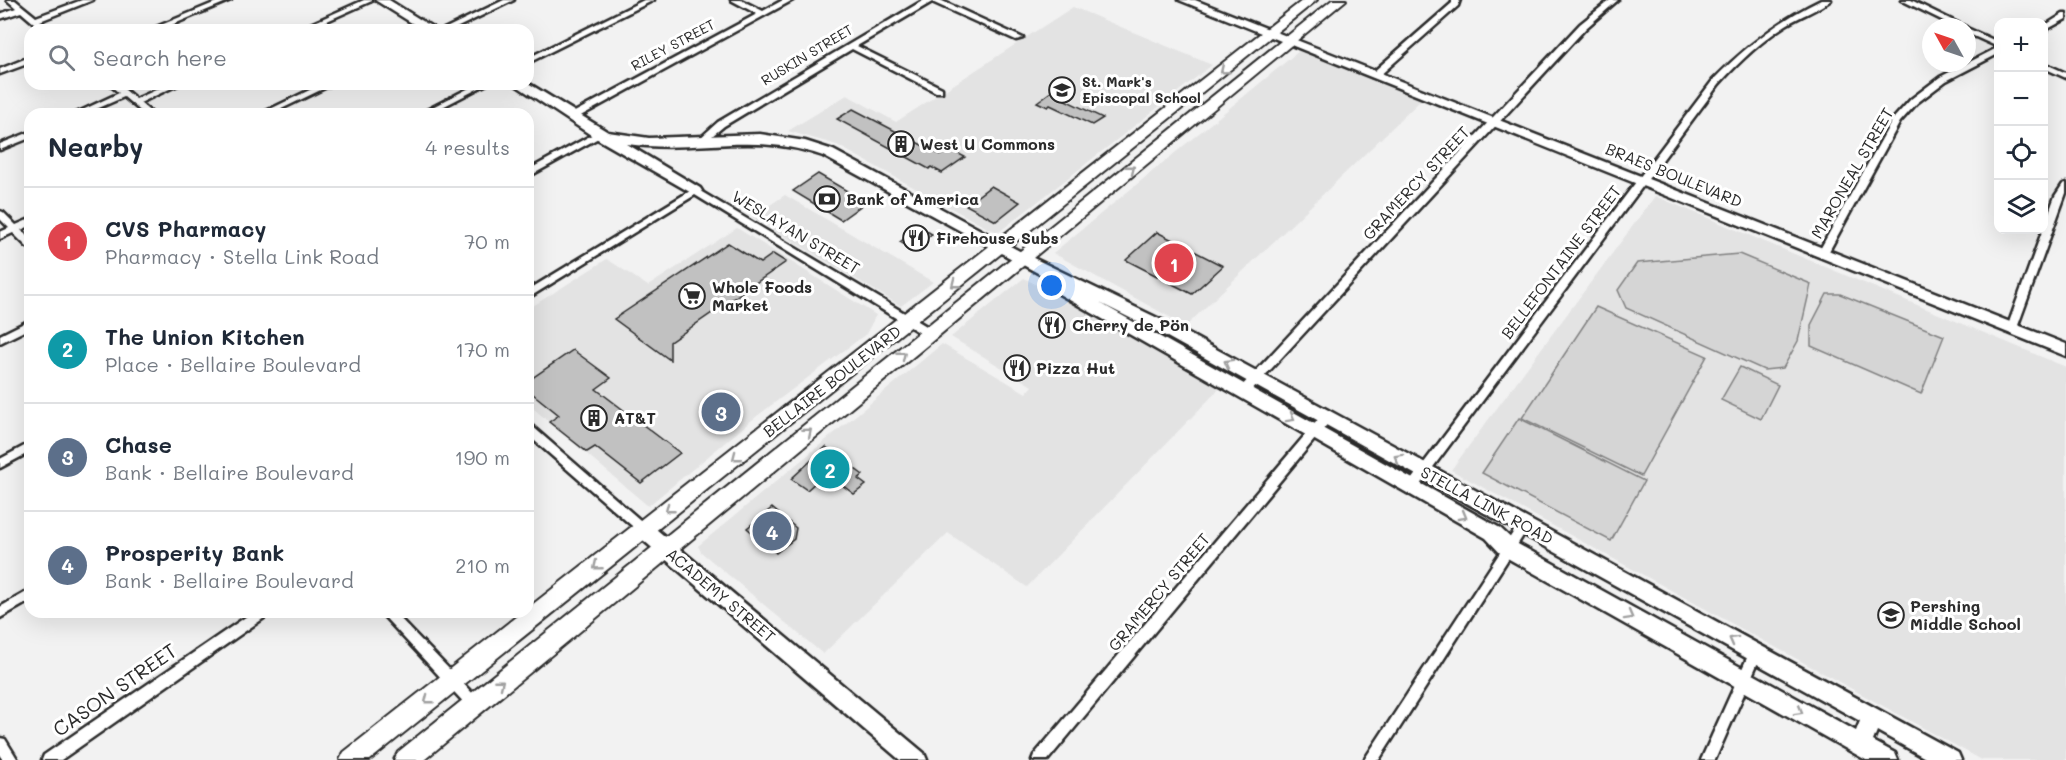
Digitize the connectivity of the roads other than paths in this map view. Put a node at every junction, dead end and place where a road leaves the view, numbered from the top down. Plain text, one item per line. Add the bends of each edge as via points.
1 (10, 0) edge
2 (89, 0) edge
3 (227, 0) edge
4 (370, 0) edge
5 (381, 0) edge
6 (510, 0) edge
7 (650, 0) edge
8 (735, 0) edge
9 (789, 0) edge
10 (929, 0) edge
11 (934, 0) edge
12 (1185, 0) edge
13 (1311, 0) edge
14 (1340, 0) edge
15 (1456, 0) edge
16 (1614, 0) edge
17 (1827, 0) edge
18 (1905, 0) edge
19 (21, 9) junction
20 (763, 14) junction
21 (2066, 16) edge
22 (0, 17) edge
23 (1943, 18) edge
24 (35, 20) junction
25 (40, 24) edge
26 (168, 24) edge
27 (315, 24) edge
28 (421, 24) edge
29 (459, 24) edge
30 (2048, 26) edge
31 (1270, 33) junction
32 (1976, 34) edge
33 (1019, 38) dead end
34 (1290, 41) junction
35 (1994, 43) edge
36 (851, 46) junction
37 (1994, 53) edge
38 (534, 58) edge
39 (24, 62) edge
40 (2048, 67) edge
41 (0, 72) edge
42 (1375, 75) junction
43 (2066, 76) edge
44 (120, 90) edge
45 (162, 90) edge
46 (316, 90) edge
47 (471, 90) edge
48 (529, 90) edge
49 (939, 90) dead end
50 (125, 94) junction
51 (135, 102) junction
52 (1179, 105) junction
53 (92, 108) edge
54 (142, 108) edge
55 (277, 108) edge
56 (435, 108) edge
57 (1199, 114) junction
58 (572, 117) junction
59 (1495, 123) junction
60 (598, 134) junction
61 (24, 137) edge
62 (703, 139) junction
63 (651, 142) junction
64 (0, 147) edge
65 (645, 161) junction
66 (534, 171) edge
67 (1642, 182) junction
68 (1081, 184) junction
69 (2066, 186) edge
70 (695, 191) junction
71 (1100, 194) junction
72 (0, 214) edge
73 (24, 225) edge
74 (14, 229) junction
75 (0, 236) edge
76 (24, 239) edge
77 (1001, 248) junction
78 (1822, 254) junction
79 (1020, 258) junction
80 (534, 291) edge
81 (908, 321) junction
82 (24, 327) edge
83 (2012, 328) junction
84 (1166, 329) junction
85 (929, 333) junction
86 (0, 339) edge
87 (1153, 341) junction
88 (2066, 350) edge
89 (1255, 378) junction
90 (1243, 392) junction
91 (1321, 425) junction
92 (534, 435) edge
93 (24, 450) edge
94 (0, 464) edge
95 (1418, 479) junction
96 (1524, 525) junction
97 (643, 529) junction
98 (666, 549) junction
99 (1509, 549) junction
100 (24, 599) edge
101 (0, 613) edge
102 (534, 616) edge
103 (254, 618) edge
104 (392, 618) edge
105 (531, 618) edge
106 (1756, 653) junction
107 (1744, 680) junction
108 (452, 681) junction
109 (474, 704) junction
110 (1872, 717) junction
111 (0, 744) edge
112 (1861, 745) junction
113 (1917, 752) edge
114 (11, 760) edge
115 (49, 760) edge
116 (352, 760) edge
117 (406, 760) edge
118 (916, 760) edge
119 (1039, 760) edge
120 (1371, 760) edge
121 (1708, 760) edge
122 (1887, 760) edge
123 (1950, 760) edge

1 - 19 street
2 - 24 street
3 - 26 street
4 - 27 street
5 - 28 main road
6 - 29 street
7 - 38 street
8 - 20 street
9 - 20 street, RILEY STREET
10 - 36 street, RUSKIN STREET
11 - 33 street
12 - 31 main road, BRAES BOULEVARD
13 - 31 main road, BELLAIRE BOULEVARD
14 - 34 main road, BELLAIRE BOULEVARD
15 - 42 street
16 - 59 street, GRAMERCY STREET via 1583,26
17 - 67 street, BELLEFONTAINE STREET via 1783,22 1740,55 1716,81
18 - 23 street
19 - 22 street
19 - 24 street
20 - 58 street, RILEY STREET
21 - 30 street
24 - 25 street
31 - 34 main road, BRAES BOULEVARD
31 -> 52 main road, BELLAIRE BOULEVARD
32 - 35 street
34 - 42 main road, BRAES BOULEVARD
34 - 57 main road, BELLAIRE BOULEVARD
36 - 49 street
36 - 62 street, RUSKIN STREET via 721,124
37 - 78 street, MARONEAL STREET via 1943,79 1896,121
39 - 41 street
40 - 43 street
42 - 59 main road, BRAES BOULEVARD
44 - 50 street
45 - 51 street
46 - 55 street
47 - 56 street
48 - 58 main road, WESLAYAN STREET
50 - 51 street
50 - 53 street
51 - 54 street
52 - 57 main road
52 - 68 main road, BELLAIRE BOULEVARD
71 -> 57 main road, BELLAIRE BOULEVARD
58 - 60 main road, WESLAYAN STREET
59 - 67 main road, BRAES BOULEVARD
59 - 89 street, GRAMERCY STREET
60 - 63 main road, STELLA LINK ROAD
60 - 65 main road, WESLAYAN STREET
60 - 66 street
61 - 64 street
62 - 63 main road, STELLA LINK ROAD
62 - 77 main road, STELLA LINK ROAD via 769,137 813,146
63 - 65 main road via 644,153
65 - 70 main road, WESLAYAN STREET
67 - 78 main road, BRAES BOULEVARD
67 - 95 street, BELLEFONTAINE STREET
68 - 71 main road
68 - 77 main road, BELLAIRE BOULEVARD
69 - 83 street
70 - 80 street
70 - 81 street, WESLAYAN STREET
71 - 79 main road, BELLAIRE BOULEVARD
72 - 74 street
73 - 74 street
74 - 75 street
74 - 76 street
77 - 79 main road, STELLA LINK ROAD
77 -> 81 main road, BELLAIRE BOULEVARD
78 - 83 main road, BRAES BOULEVARD
79 - 84 main road, STELLA LINK ROAD
79 - 85 main road, BELLAIRE BOULEVARD
79 - 87 main road, STELLA LINK ROAD via 1045,279
81 - 85 street, WESLAYAN STREET
81 -> 97 main road, BELLAIRE BOULEVARD
82 - 86 street
83 - 88 main road, BRAES BOULEVARD
84 - 87 main road
89 -> 84 main road, STELLA LINK ROAD
98 -> 85 main road, BELLAIRE BOULEVARD
87 - 90 main road, STELLA LINK ROAD
89 - 90 street, GRAMERCY STREET
89 - 91 main road, STELLA LINK ROAD
90 -> 91 main road, STELLA LINK ROAD
91 - 95 main road, STELLA LINK ROAD
91 - 119 street, GRAMERCY STREET
92 - 97 street, ACADEMY STREET
93 - 94 street
95 - 96 main road, STELLA LINK ROAD
95 -> 99 main road, STELLA LINK ROAD
96 - 99 street
106 -> 96 main road, STELLA LINK ROAD
97 - 98 main road, ACADEMY STREET
97 -> 102 main road, BELLAIRE BOULEVARD
109 -> 98 main road, BELLAIRE BOULEVARD
98 - 118 main road, ACADEMY STREET
99 -> 107 main road, STELLA LINK ROAD
99 - 120 street
100 - 101 street
103 - 115 street, CASON STREET
104 - 108 street
105 -> 108 main road, BELLAIRE BOULEVARD
106 - 107 street
106 - 110 main road, STELLA LINK ROAD
107 -> 112 main road, STELLA LINK ROAD
107 - 121 street
108 - 109 street
108 -> 116 main road, BELLAIRE BOULEVARD
109 - 117 main road, BELLAIRE BOULEVARD
110 - 112 main road
110 - 113 main road, STELLA LINK ROAD
111 - 114 street
112 - 122 main road, STELLA LINK ROAD
113 - 123 main road, STELLA LINK ROAD

